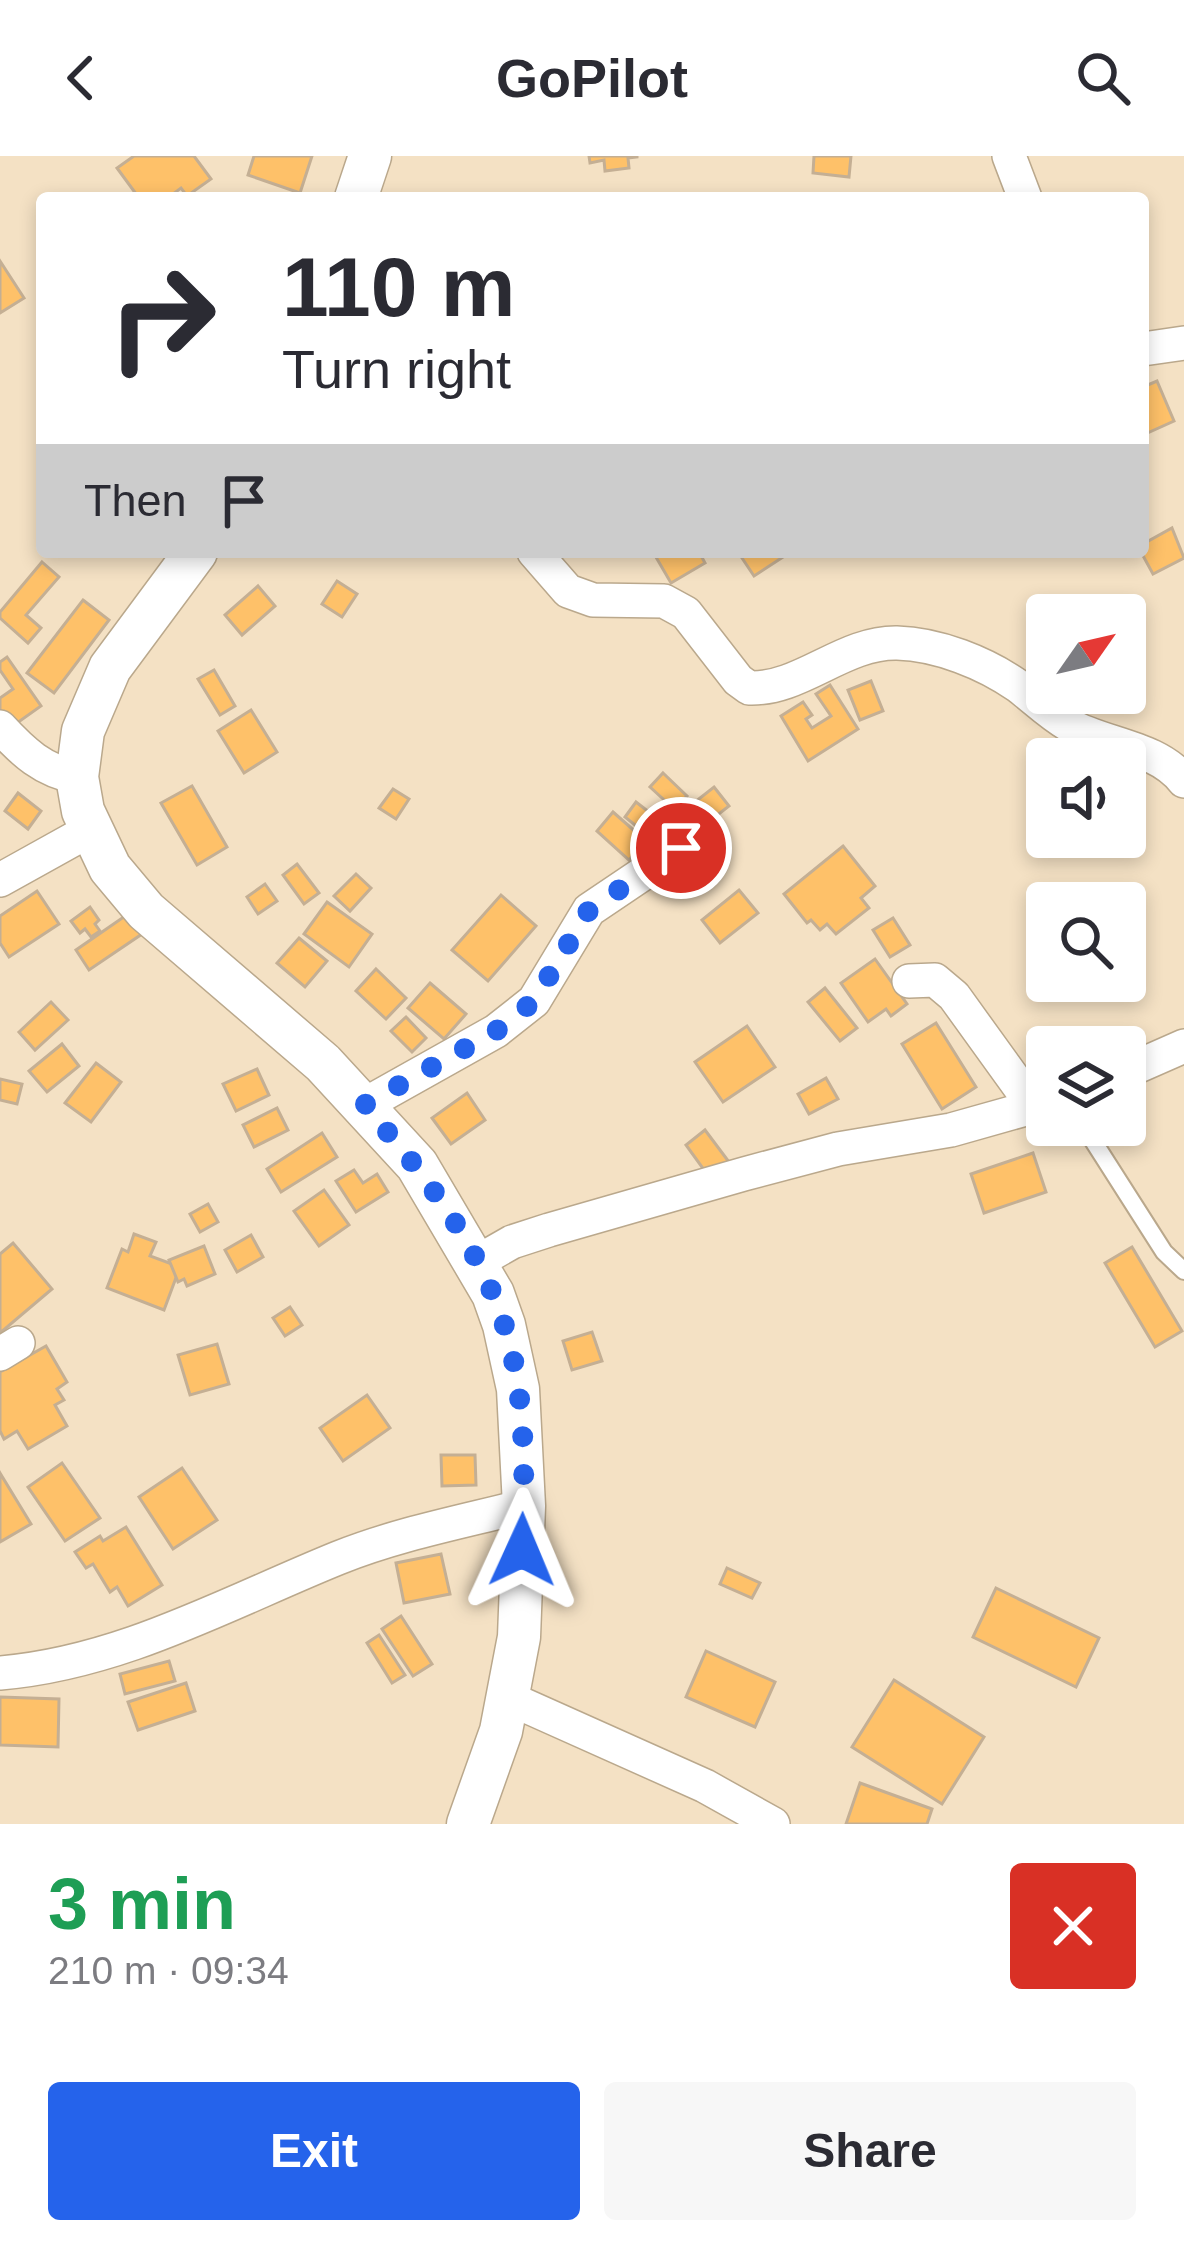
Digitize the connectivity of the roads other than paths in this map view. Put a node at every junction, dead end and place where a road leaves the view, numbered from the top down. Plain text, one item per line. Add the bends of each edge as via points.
1 (370, 156) edge
2 (1009, 156) edge
3 (358, 192) edge
4 (1023, 192) edge
5 (1184, 344) edge
6 (1149, 348) edge
7 (192, 558) edge
8 (539, 558) edge
9 (0, 727) edge
10 (77, 777) junction
11 (1184, 781) edge
12 (90, 830) junction
13 (681, 848) dead end
14 (0, 880) edge
15 (910, 981) dead end
16 (1184, 1046) edge
17 (1146, 1063) edge
18 (1026, 1086) edge
19 (364, 1105) junction
20 (1026, 1109) edge
21 (1096, 1146) edge
22 (477, 1262) junction
23 (1184, 1271) edge
24 (524, 1507) junction
25 (0, 1673) edge
26 (506, 1697) junction
27 (467, 1824) edge
28 (773, 1824) edge

1 - 3 street
2 - 4 street
5 - 6 street
7 - 10 street via 110,668 83,730
8 - 11 street via 568,591 593,600 664,601 686,613 749,688 859,647 938,649 1016,685 1071,726 1149,755
9 - 10 street via 42,766
10 - 12 street
12 - 14 street
12 - 19 street via 146,910
13 - 19 street via 589,910 534,1001
15 - 18 street via 935,980 954,996
16 - 17 street
19 - 22 street via 416,1165
20 - 22 street via 744,1174 512,1242
21 - 23 lane
22 - 24 street via 504,1325 518,1389
24 - 25 street via 405,1534 176,1630
24 - 26 street via 519,1637
26 - 27 street
26 - 28 street

